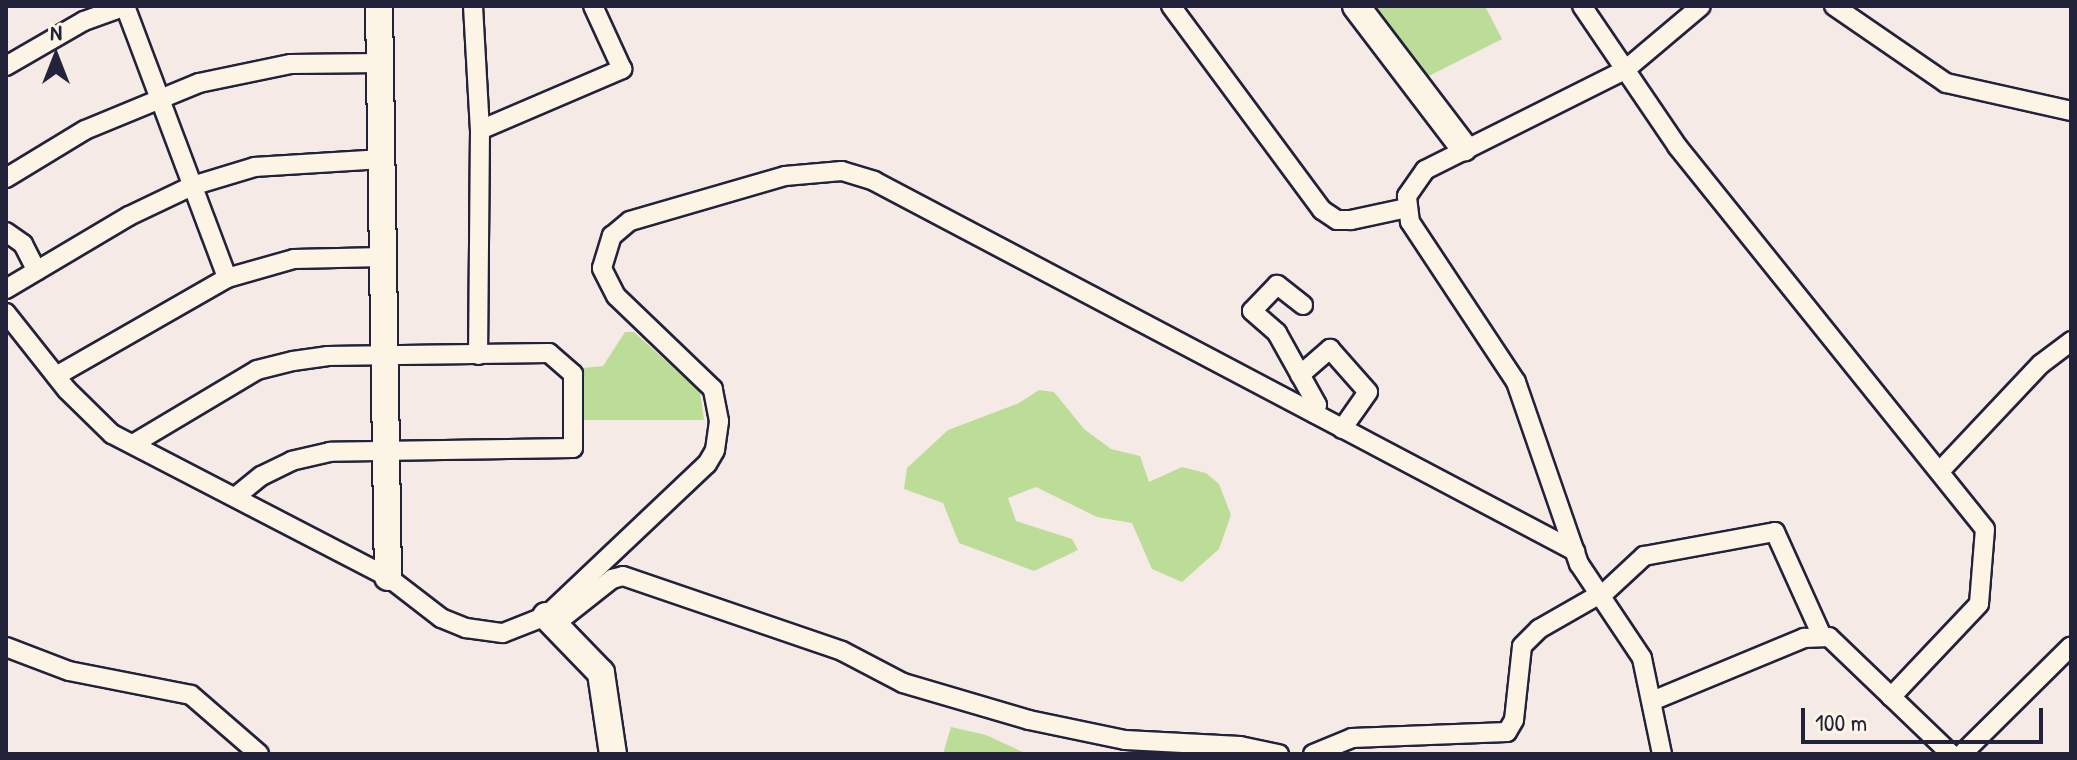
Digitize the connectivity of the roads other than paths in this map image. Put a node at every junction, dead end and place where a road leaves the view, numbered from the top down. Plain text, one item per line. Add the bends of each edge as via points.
1 (125, 6) edge
2 (379, 6) edge
3 (473, 6) edge
4 (593, 6) edge
5 (1171, 6) edge
6 (1356, 6) edge
7 (1582, 6) edge
8 (1701, 6) edge
9 (1834, 6) edge
10 (380, 63) junction
11 (6, 66) edge
12 (1625, 70) junction
13 (159, 98) junction
14 (2071, 111) edge
15 (480, 130) junction
16 (1464, 148) junction
17 (382, 159) junction
18 (6, 178) edge
19 (192, 186) junction
20 (1407, 208) junction
21 (6, 232) edge
22 (383, 257) junction
23 (37, 271) junction
24 (227, 278) junction
25 (6, 289) edge
26 (1303, 305) dead end
27 (6, 313) edge
28 (2071, 341) edge
29 (385, 355) junction
30 (478, 355) junction
31 (1300, 375) junction
32 (56, 376) junction
33 (1315, 414) junction
34 (1342, 429) junction
35 (133, 444) junction
36 (386, 449) junction
37 (1940, 471) junction
38 (236, 496) junction
39 (1575, 551) junction
40 (388, 577) junction
41 (1601, 595) junction
42 (551, 620) junction
43 (1822, 636) junction
44 (2071, 646) edge
45 (6, 647) edge
46 (1891, 697) junction
47 (1652, 701) junction
48 (259, 754) edge
49 (613, 754) edge
50 (1279, 754) edge
51 (1313, 754) edge
52 (1662, 754) edge
53 (1951, 754) edge
54 (1962, 754) edge

1 - 11 street via 84,21
1 - 13 street
2 - 10 street
3 - 15 street
4 - 15 street via 622,69
5 - 20 street via 1322,210 1337,220 1351,220
6 - 16 street
7 - 12 street
8 - 12 street
9 - 14 street via 1946,83
10 - 13 street via 261,69
10 - 17 street
12 - 16 street
12 - 37 street via 1812,319
13 - 18 street via 85,130
13 - 19 street
15 - 30 street
16 - 20 street via 1414,181
17 - 19 street via 255,167
17 - 22 street
19 - 23 street
19 - 24 street
20 - 39 street via 1410,222 1516,382
21 - 23 street via 23,244
22 - 24 street via 294,259
22 - 29 street
23 - 25 street
24 - 32 street
26 - 31 street via 1277,285 1252,311 1277,333
27 - 32 street
28 - 37 street via 2041,364
29 - 30 street
29 - 35 street via 327,356 257,370
29 - 36 street
30 - 36 street via 549,353 573,374 573,448
31 - 33 street via 1317,405
31 - 34 street via 1330,349 1368,392
32 - 35 street via 90,415
33 - 34 street
33 - 42 street via 874,181 842,171 785,176 630,221 612,236 604,256 605,280 713,389 718,434 707,464
34 - 39 street
35 - 38 street
36 - 38 street via 292,461
36 - 40 street
37 - 46 street via 1985,529 1979,604
38 - 40 street
39 - 41 street
40 - 42 street via 441,618 466,628 503,633
41 - 43 street via 1644,556 1775,532
41 - 47 street via 1642,658
41 - 51 street via 1539,629 1522,646 1514,720 1507,732 1352,738
42 - 49 street via 601,673
42 - 50 street via 623,576 842,651 903,683 1029,720 1125,740 1240,746
43 - 46 street via 1854,656
43 - 47 street via 1804,638
44 - 54 street
45 - 48 street via 57,668 191,695
46 - 53 street
47 - 52 street

